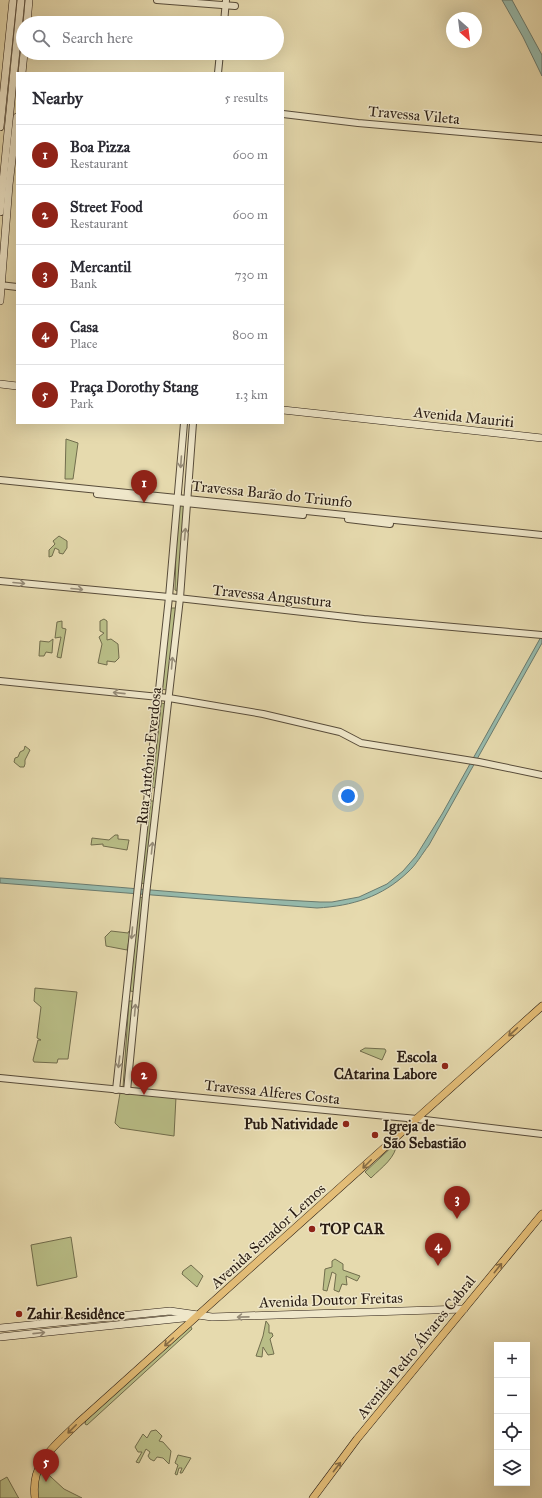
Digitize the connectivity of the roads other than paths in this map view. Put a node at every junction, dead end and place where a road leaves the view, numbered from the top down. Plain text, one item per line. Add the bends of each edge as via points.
1 (13, 0) edge
2 (21, 0) edge
3 (29, 0) edge
4 (157, 0) edge
5 (226, 3) edge
6 (235, 6) dead end
7 (19, 16) edge
8 (28, 16) edge
9 (225, 16) edge
10 (16, 33) edge
11 (23, 60) edge
12 (219, 60) edge
13 (22, 72) edge
14 (218, 72) edge
15 (8, 85) edge
16 (284, 114) edge
17 (16, 126) edge
18 (0, 127) edge
19 (542, 139) edge
20 (0, 212) edge
21 (1, 285) edge
22 (16, 287) edge
23 (0, 301) edge
24 (0, 384) edge
25 (16, 386) edge
26 (284, 410) edge
27 (184, 424) edge
28 (193, 424) edge
29 (542, 438) edge
30 (0, 480) edge
31 (0, 484) edge
32 (75, 490) junction
33 (178, 500) junction
34 (188, 501) junction
35 (515, 534) junction
36 (542, 535) edge
37 (542, 538) edge
38 (0, 581) edge
39 (170, 597) junction
40 (180, 598) junction
41 (541, 635) edge
42 (0, 681) edge
43 (158, 697) junction
44 (168, 698) junction
45 (542, 775) edge
46 (542, 1006) edge
47 (0, 1078) edge
48 (116, 1090) junction
49 (127, 1091) junction
50 (417, 1119) junction
51 (542, 1134) edge
52 (542, 1214) edge
53 (464, 1309) junction
54 (198, 1316) junction
55 (113, 1317) junction
56 (97, 1318) junction
57 (114, 1326) junction
58 (0, 1328) edge
59 (97, 1328) junction
60 (0, 1337) edge
61 (35, 1498) edge
62 (314, 1498) edge

1 - 15 main road
2 - 7 main road
3 - 8 main road
4 - 5 street
5 - 6 street
5 - 9 street
10 - 15 main road
11 - 13 main road
12 - 14 street
15 - 18 main road
15 - 20 main road
16 - 19 street, Travessa Vileta
17 - 21 main road
21 - 22 street
21 - 23 main road
24 - 25 main road
26 - 29 main road, Avenida Mauriti
27 -> 33 street, Rua Antônio Everdosa
28 - 34 street, Rua Antônio Everdosa
30 - 32 street, Travessa Barão do Triunfo
31 - 32 street, Travessa Barão do Triunfo
32 - 33 street, Travessa Barão do Triunfo
33 - 34 street, Travessa Barão do Triunfo
33 - 39 street, Rua Antônio Everdosa
34 - 35 street, Travessa Barão do Triunfo
40 -> 34 street, Rua Antônio Everdosa
35 - 36 street, Travessa Barão do Triunfo
35 - 37 street, Travessa Barão do Triunfo
38 -> 39 street, Travessa Angustura
39 - 40 street, Travessa Angustura
39 - 43 street, Rua Antônio Everdosa
40 - 41 street, Travessa Angustura via 364,619
44 -> 40 street, Rua Antônio Everdosa
43 -> 42 street
43 - 44 street
43 -> 48 street, Rua Antônio Everdosa
44 - 45 street via 263,714 340,732 361,743
49 -> 44 street, Rua Antônio Everdosa
46 -> 50 main road, Avenida Senador Lemos
47 - 48 street, Travessa Alferes Costa
48 - 49 street, Travessa Alferes Costa
49 - 50 street, Travessa Alferes Costa
50 - 51 street, Travessa Alferes Costa
50 -> 54 main road, Avenida Senador Lemos
53 -> 52 main road, Avenida Pedro Álvares Cabral
53 -> 54 main road, Avenida Doutor Freitas
62 -> 53 main road, Avenida Pedro Álvares Cabral via 357,1439
54 - 55 main road, Avenida Doutor Freitas via 170,1312
54 - 57 main road, Avenida Doutor Freitas
54 -> 61 main road, Avenida Senador Lemos via 78,1423 44,1457 36,1473
55 - 56 main road, Avenida Doutor Freitas
55 - 57 main road
56 - 58 main road, Avenida Doutor Freitas
56 - 59 main road
57 - 59 main road, Avenida Doutor Freitas
60 -> 59 main road, Avenida Doutor Freitas

